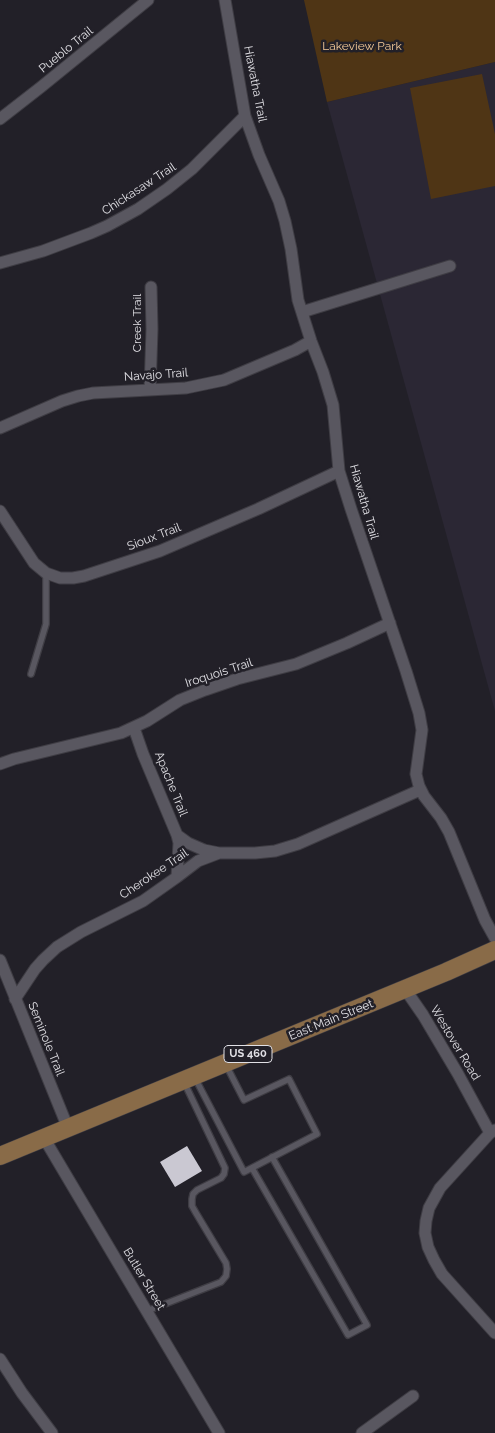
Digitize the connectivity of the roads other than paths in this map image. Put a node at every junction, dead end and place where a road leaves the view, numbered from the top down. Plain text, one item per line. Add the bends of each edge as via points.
1 (148, 0) edge
2 (226, 0) edge
3 (245, 116) junction
4 (0, 119) edge
5 (0, 263) edge
6 (450, 266) dead end
7 (151, 287) dead end
8 (302, 312) junction
9 (311, 341) junction
10 (150, 390) junction
11 (0, 428) edge
12 (339, 471) junction
13 (0, 511) edge
14 (46, 573) junction
15 (390, 623) junction
16 (31, 674) dead end
17 (134, 728) junction
18 (0, 764) edge
19 (420, 790) junction
20 (177, 835) junction
21 (219, 853) junction
22 (177, 877) junction
23 (495, 938) edge
24 (495, 950) edge
25 (0, 960) edge
26 (405, 989) junction
27 (16, 999) junction
28 (226, 1063) junction
29 (189, 1078) junction
30 (68, 1128) junction
31 (493, 1132) edge
32 (44, 1138) junction
33 (0, 1156) edge
34 (272, 1158) junction
35 (252, 1168) junction
36 (147, 1311) junction
37 (495, 1334) edge
38 (0, 1359) edge
39 (413, 1396) dead end
40 (52, 1433) edge
41 (219, 1433) edge
42 (362, 1433) edge

1 - 4 street, Pueblo Trail
2 - 3 street, Hiawatha Trail
3 - 5 street, Chickasaw Trail via 192,169 138,208 91,233
3 - 8 street, Hiawatha Trail via 285,220
6 - 8 street
7 - 10 street, Creek Trail
8 - 9 street, Hiawatha Trail
9 - 10 street, Navajo Trail via 224,380 186,388
9 - 12 street, Hiawatha Trail via 333,405
10 - 11 street, Navajo Trail via 78,396
12 - 14 street, Sioux Trail via 160,551 84,576 60,578
12 - 15 street, Hiawatha Trail
13 - 14 street via 34,563
14 - 16 lane via 46,624
15 - 17 street, Iroquois Trail via 296,664 237,679 180,700
15 - 19 street, Hiawatha Trail via 421,725 416,774
17 - 18 street, Iroquois Trail
17 - 20 street, Apache Trail
19 - 21 street, Cherokee Trail via 298,844 275,851
19 - 23 street via 449,832
20 - 21 street, Apache Trail via 204,850
20 - 22 street
21 - 22 street, Cherokee Trail via 198,860
22 - 27 street, Cherokee Trail via 143,901 57,947 35,969
24 - 26 main road, East Main Street / US 460
25 - 27 street, Seminole Trail
26 - 28 main road, East Main Street / US 460
26 - 31 street, Westover Road
27 - 30 street, Seminole Trail
28 - 29 main road, East Main Street / US 460
28 - 34 lane via 244,1100 289,1079 317,1134
29 - 30 main road, East Main Street / US 460
29 - 35 lane via 244,1172
29 - 36 lane via 225,1168 221,1178 197,1190 192,1206 228,1269 221,1282
30 - 32 main road, East Main Street / US 460
31 - 37 street, Westover Road via 437,1193 429,1208 425,1233 431,1254 442,1274
32 - 33 main road, East Main Street / US 460
32 - 36 street, Butler Street
34 - 35 lane
34 - 35 lane via 367,1324 348,1335
36 - 41 street, Butler Street
38 - 40 street
39 - 42 street

